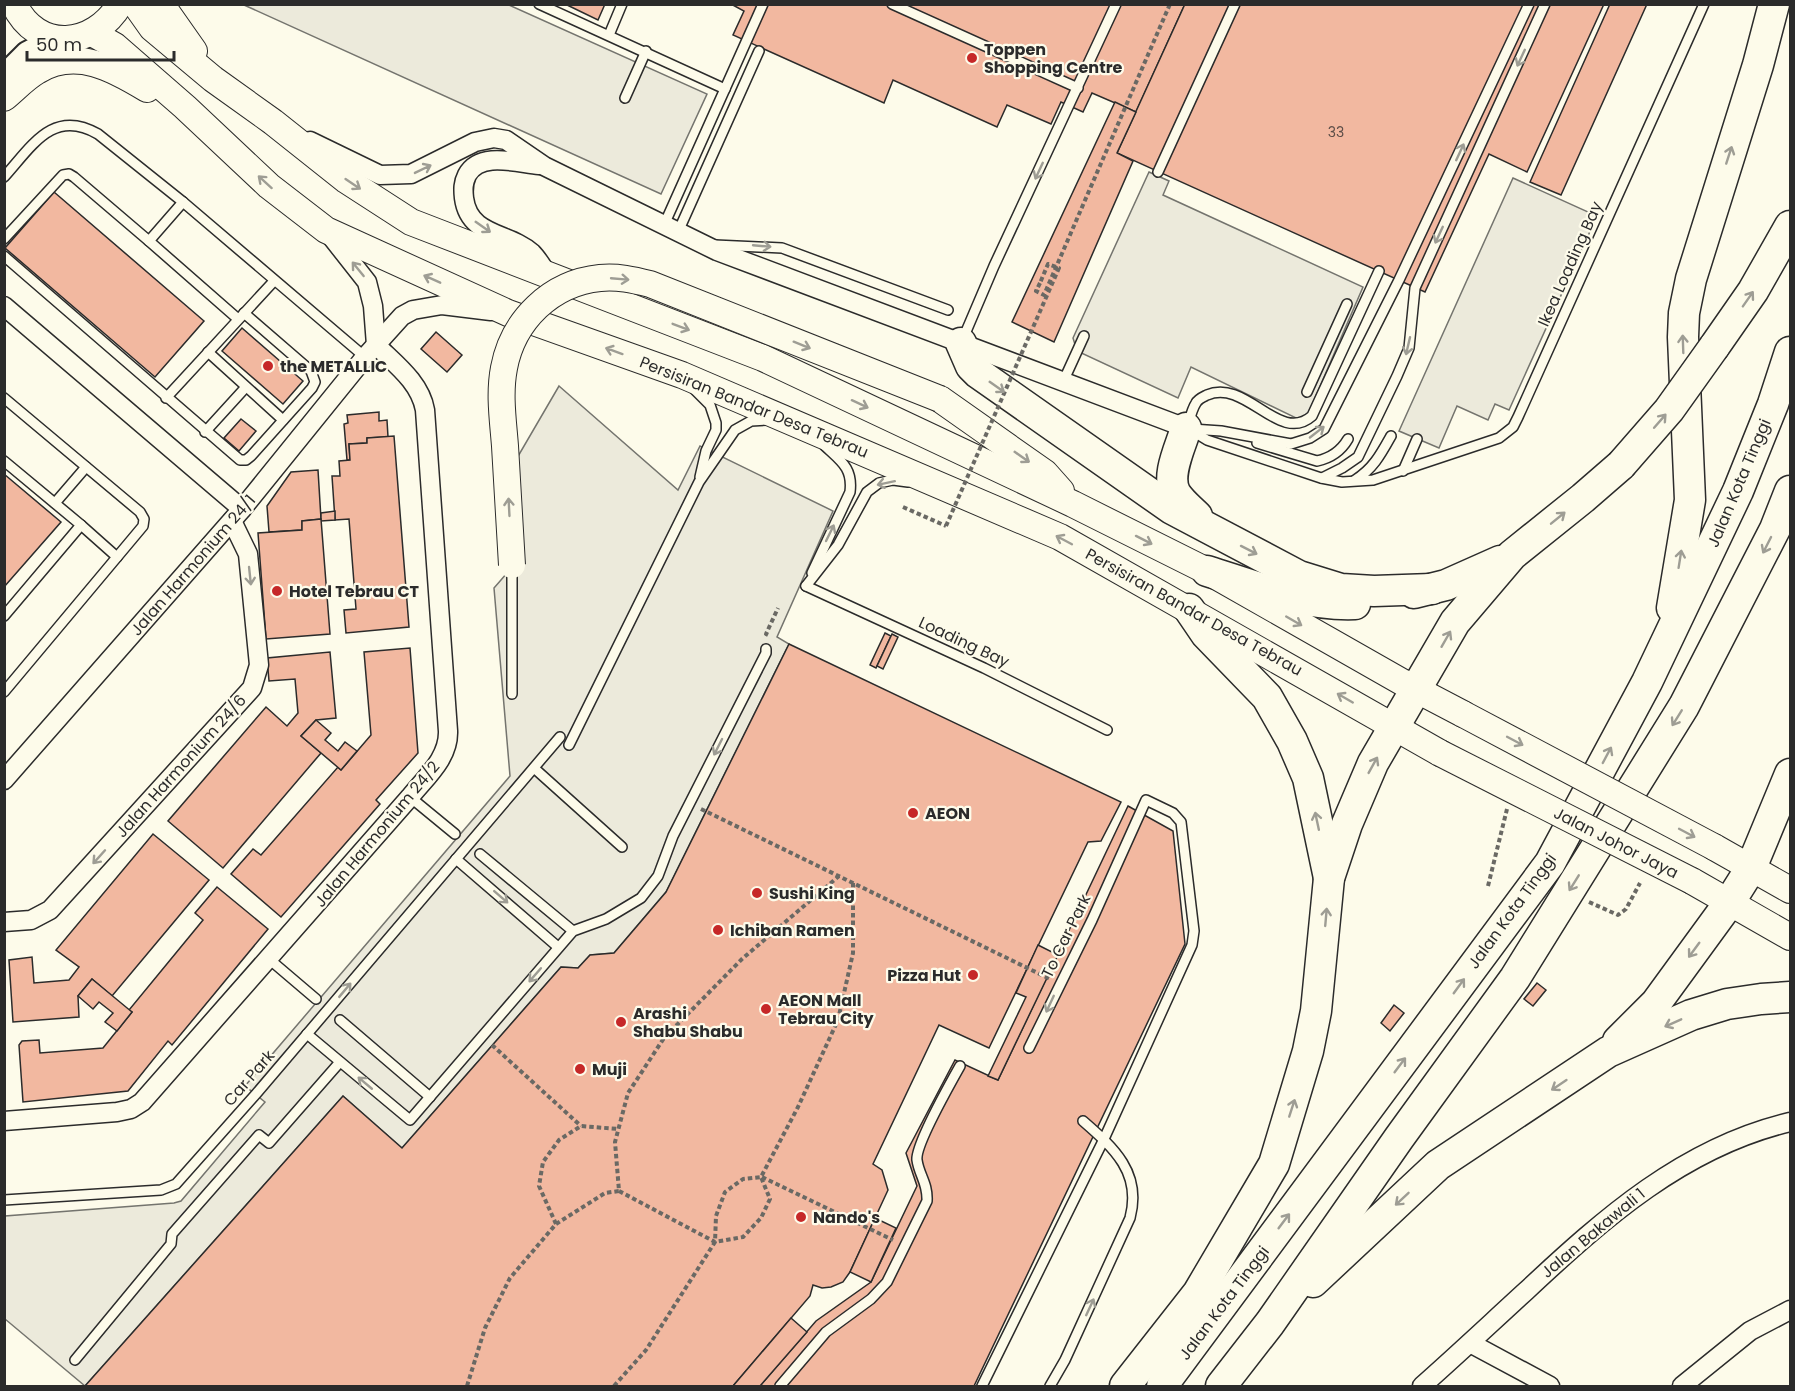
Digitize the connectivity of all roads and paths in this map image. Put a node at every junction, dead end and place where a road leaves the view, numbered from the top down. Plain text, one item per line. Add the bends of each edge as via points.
1 (9, 4) edge
2 (14, 4) edge
3 (120, 4) edge
4 (135, 4) edge
5 (161, 4) edge
6 (539, 4) edge
7 (622, 4) edge
8 (763, 4) edge
9 (892, 4) edge
10 (1116, 4) edge
11 (1170, 4) edge
12 (1235, 4) edge
13 (1529, 4) edge
14 (1545, 4) edge
15 (1704, 4) edge
16 (1774, 4) edge
17 (4, 14) edge
18 (93, 33) junction
19 (609, 35) junction
20 (56, 38) junction
21 (646, 51) junction
22 (759, 51) dead end
23 (4, 76) edge
24 (213, 79) junction
25 (1078, 88) junction
26 (725, 89) junction
27 (4, 98) edge
28 (625, 98) dead end
29 (185, 107) junction
30 (273, 122) junction
31 (710, 122) junction
32 (724, 128) junction
33 (544, 166) junction
34 (1158, 172) dead end
35 (4, 177) edge
36 (183, 202) junction
37 (1791, 226) edge
38 (671, 228) junction
39 (326, 230) junction
40 (4, 238) edge
41 (149, 241) junction
42 (704, 244) junction
43 (4, 256) edge
44 (1379, 272) dead end
45 (548, 275) junction
46 (274, 281) junction
47 (1347, 304) dead end
48 (4, 306) edge
49 (948, 310) dead end
50 (508, 313) junction
51 (241, 316) junction
52 (1084, 336) dead end
53 (961, 343) junction
54 (371, 351) junction
55 (208, 352) junction
56 (1791, 352) edge
57 (682, 375) junction
58 (1064, 382) junction
59 (246, 387) junction
60 (1307, 392) dead end
61 (4, 398) edge
62 (166, 398) junction
63 (283, 420) junction
64 (799, 424) junction
65 (1186, 428) junction
66 (1221, 431) junction
67 (205, 432) junction
68 (1391, 436) dead end
69 (1348, 439) dead end
70 (1418, 439) dead end
71 (4, 461) edge
72 (86, 467) junction
73 (1402, 471) junction
74 (1321, 478) junction
75 (699, 482) junction
76 (1352, 482) junction
77 (944, 486) junction
78 (1791, 491) edge
79 (55, 503) junction
80 (1073, 504) junction
81 (903, 507) dead end
82 (237, 515) junction
83 (81, 525) junction
84 (1209, 530) junction
85 (1512, 555) junction
86 (117, 557) junction
87 (512, 565) joint
88 (1207, 571) junction
89 (806, 586) junction
90 (1432, 589) junction
91 (778, 608) dead end
92 (1189, 609) junction
93 (4, 616) edge
94 (1668, 637) junction
95 (774, 638) dead end
96 (766, 649) dead end
97 (1417, 690) junction
98 (4, 692) edge
99 (512, 694) dead end
100 (1396, 726) junction
101 (1107, 730) dead end
102 (560, 737) dead end
103 (569, 745) dead end
104 (1440, 753) joint
105 (534, 768) junction
106 (1791, 774) edge
107 (4, 780) edge
108 (410, 797) junction
109 (689, 803) junction
110 (1507, 805) dead end
111 (455, 834) dead end
112 (622, 847) dead end
113 (480, 855) dead end
114 (456, 859) junction
115 (1751, 868) junction
116 (839, 876) junction
117 (1329, 878) junction
118 (853, 883) junction
119 (1640, 883) dead end
120 (1488, 886) dead end
121 (1791, 890) edge
122 (1589, 902) dead end
123 (1729, 903) junction
124 (4, 922) edge
125 (573, 930) junction
126 (1791, 936) edge
127 (558, 947) junction
128 (269, 960) junction
129 (1060, 984) junction
130 (1791, 998) edge
131 (316, 999) dead end
132 (340, 1020) dead end
133 (307, 1034) junction
134 (492, 1046) dead end
135 (1029, 1048) dead end
136 (1608, 1052) junction
137 (340, 1062) junction
138 (960, 1066) dead end
139 (430, 1097) junction
140 (4, 1121) edge
141 (1083, 1121) dead end
142 (1791, 1122) edge
143 (581, 1126) junction
144 (618, 1129) junction
145 (1104, 1139) junction
146 (761, 1177) junction
147 (619, 1191) junction
148 (4, 1200) edge
149 (556, 1224) junction
150 (715, 1242) junction
151 (905, 1245) junction
152 (1791, 1310) edge
153 (1270, 1323) junction
154 (1470, 1343) junction
155 (75, 1360) dead end
156 (467, 1386) edge
157 (614, 1386) edge
158 (780, 1386) edge
159 (982, 1386) edge
160 (1050, 1386) edge
161 (1125, 1386) edge
162 (1162, 1386) edge
163 (1221, 1386) edge
164 (1422, 1386) edge
165 (1550, 1386) edge
166 (1682, 1386) edge

1 - 17 street
2 - 20 main road via 28,25
3 - 18 main road via 104,26
4 - 24 main road via 152,28
5 - 24 main road
6 - 19 lane
7 - 19 lane
8 - 26 lane
9 - 25 lane
10 - 25 lane
11 - 81 path, bridge via 1044,295 1036,291 1048,264 1059,268 946,525
12 - 34 lane
66 -> 13 lane via 1291,444 1324,429
14 -> 74 lane via 1415,288 1409,348 1397,376 1358,457
15 - 73 lane, Ikea Loading Bay via 1518,417 1499,438
94 -> 16 highway via 1690,500 1684,313
18 - 20 main road
18 - 29 main road, Persisiran Bandar Desa Tebrau via 115,46
19 - 21 lane
20 - 23 street via 27,53
21 - 26 lane
21 - 28 lane
22 - 32 lane
24 - 30 main road
25 -> 53 lane
26 - 31 lane
27 - 29 main road via 40,69 82,61 106,66
39 -> 29 main road, Persisiran Bandar Desa Tebrau via 269,186
30 -> 33 street via 380,175 411,174 464,147 494,138 506,140
30 -> 45 main road via 346,180 411,222
31 - 32 lane
31 - 38 lane
32 - 38 lane
33 - 38 street
33 -> 45 street via 500,160 483,162 472,168 463,187 464,202 477,224 531,252
35 - 36 lane via 48,131 74,124 99,134
36 - 41 lane
36 - 46 lane
85 -> 37 highway, bridge via 1621,465 1669,410 1753,291
38 - 42 street
50 -> 39 main road, Persisiran Bandar Desa Tebrau
54 -> 39 street via 373,306 367,282
40 - 41 lane via 58,178 69,174
41 - 51 lane
42 -> 49 lane via 782,248
42 - 53 street
43 - 62 lane
44 - 65 lane via 1312,416 1304,423 1288,424 1234,394 1218,392 1196,402
45 -> 80 main road via 763,358
46 - 51 lane
46 - 54 lane
47 - 60 lane
48 - 82 street
50 - 54 street, Jalan Harmonium 24/1 via 442,305 413,310 402,316
57 -> 50 main road, Persisiran Bandar Desa Tebrau
51 - 55 lane
51 - 63 lane via 314,376 312,388
52 - 58 lane
53 - 58 street
53 -> 84 highway via 978,373 1172,509
54 - 82 street, Jalan Harmonium 24/1
54 - 108 street, Jalan Harmonium 24/2 via 418,390 426,421 448,737 443,756
55 - 59 lane
55 - 62 lane
56 - 94 highway, Jalan Kota Tinggi via 1738,491
57 - 64 main road, Persisiran Bandar Desa Tebrau
57 - 75 lane via 710,405 716,423
58 - 65 street
59 - 63 lane
59 - 67 lane
61 - 72 lane
62 - 67 lane
63 - 67 lane via 246,460 235,457
64 - 75 lane via 761,420 743,425 729,436
64 - 77 main road, Persisiran Bandar Desa Tebrau
89 -> 64 lane via 851,484 848,469
65 - 66 lane
65 - 74 lane, Ikea Loading Bay via 1207,440
65 - 84 highway via 1172,485
66 - 69 lane via 1317,461 1342,449
68 - 76 lane via 1375,465
70 - 73 lane
71 - 79 lane
72 - 79 lane
72 - 86 lane via 144,519 143,526
73 - 76 lane, Ikea Loading Bay
74 - 76 lane, Ikea Loading Bay
75 - 103 lane
77 -> 89 lane via 892,480 879,483 867,492 838,545
92 -> 77 main road, Persisiran Bandar Desa Tebrau via 1060,537
78 -> 153 highway, Jalan Kota Tinggi via 1684,706 1515,978
79 - 83 lane
87 -> 80 main road, bridge via 502,401 504,369 512,344 530,313 545,298 573,285 603,278 650,284 940,399 1045,473
80 -> 88 main road
82 - 107 street, Jalan Harmonium 24/1
82 -> 124 street, Jalan Harmonium 24/6 via 248,554 259,664 252,688 51,910 31,920
83 - 86 lane
83 - 93 lane
84 -> 90 highway via 1299,576 1341,589
85 - 90 highway
97 -> 85 highway via 1455,622
86 - 98 lane
87 - 99 lane
88 - 90 highway via 1303,601 1334,605 1377,603
88 -> 97 main road
89 - 101 lane, Loading Bay
91 - 95 path via 766,634
100 -> 92 main road, Persisiran Bandar Desa Tebrau
117 -> 92 highway via 1308,778 1292,741 1267,697 1206,634
162 -> 94 highway, Jalan Kota Tinggi via 1550,863
96 -> 109 lane
97 - 100 highway
97 -> 115 main road, bridge
100 - 104 main road, Persisiran Bandar Desa Tebrau
117 -> 100 highway via 1359,792
102 - 105 lane, Car Park
104 - 123 main road, Jalan Johor Jaya, bridge
105 - 112 lane
105 - 114 lane, Car Park
106 - 115 highway
108 - 111 lane
108 - 128 street, Jalan Harmonium 24/2
109 - 116 path
109 - 125 lane via 658,876 641,898 606,919
110 - 120 path
113 - 125 lane
114 -> 127 lane
133 -> 114 lane, Car Park
115 - 121 main road
115 - 123 highway
116 - 118 path
116 - 144 path via 742,959 664,1038 628,1093
161 -> 117 highway via 1198,1293 1274,1164 1316,1011
118 - 129 path
118 - 146 path via 854,953 838,1020
119 - 122 path via 1626,909 1618,915
123 - 126 main road, Jalan Johor Jaya
123 -> 136 highway via 1656,1003
125 - 127 lane
127 -> 139 lane
128 - 131 lane
128 - 140 street, Jalan Harmonium 24/2 via 136,1106 117,1112
129 -> 135 lane, To Car Park
129 - 145 lane, To Car Park via 1146,801 1173,813 1181,822 1194,931 1192,945
130 -> 136 highway via 1727,1004 1691,1015
132 - 139 lane
133 - 137 lane
133 - 148 lane, Car Park via 171,1187
134 - 143 path
136 -> 153 highway via 1438,1166
139 -> 137 lane via 410,1120
137 - 155 lane via 269,1143 259,1135 172,1234 171,1244
138 - 151 lane via 916,1159 928,1189 927,1201
141 - 145 lane
142 - 154 street, Jalan Bakawali 1 via 1710,1150 1636,1195 1588,1233
143 - 144 path
143 - 149 path via 559,1140 543,1162 538,1186
144 - 147 path via 615,1142
145 - 159 lane
160 -> 145 lane via 1133,1207 1133,1188 1124,1164
146 - 150 path via 743,1179 725,1192 716,1216
146 - 150 path via 770,1198 761,1218 743,1237
146 - 151 path
147 - 149 path via 605,1193
147 - 150 path
149 - 156 path via 510,1278 485,1328
150 - 157 path via 646,1350
151 - 158 lane via 887,1282 871,1299 826,1332
152 - 166 street via 1750,1331
153 - 163 highway, Jalan Kota Tinggi
154 - 164 street, Jalan Bakawali 1
154 - 165 street

